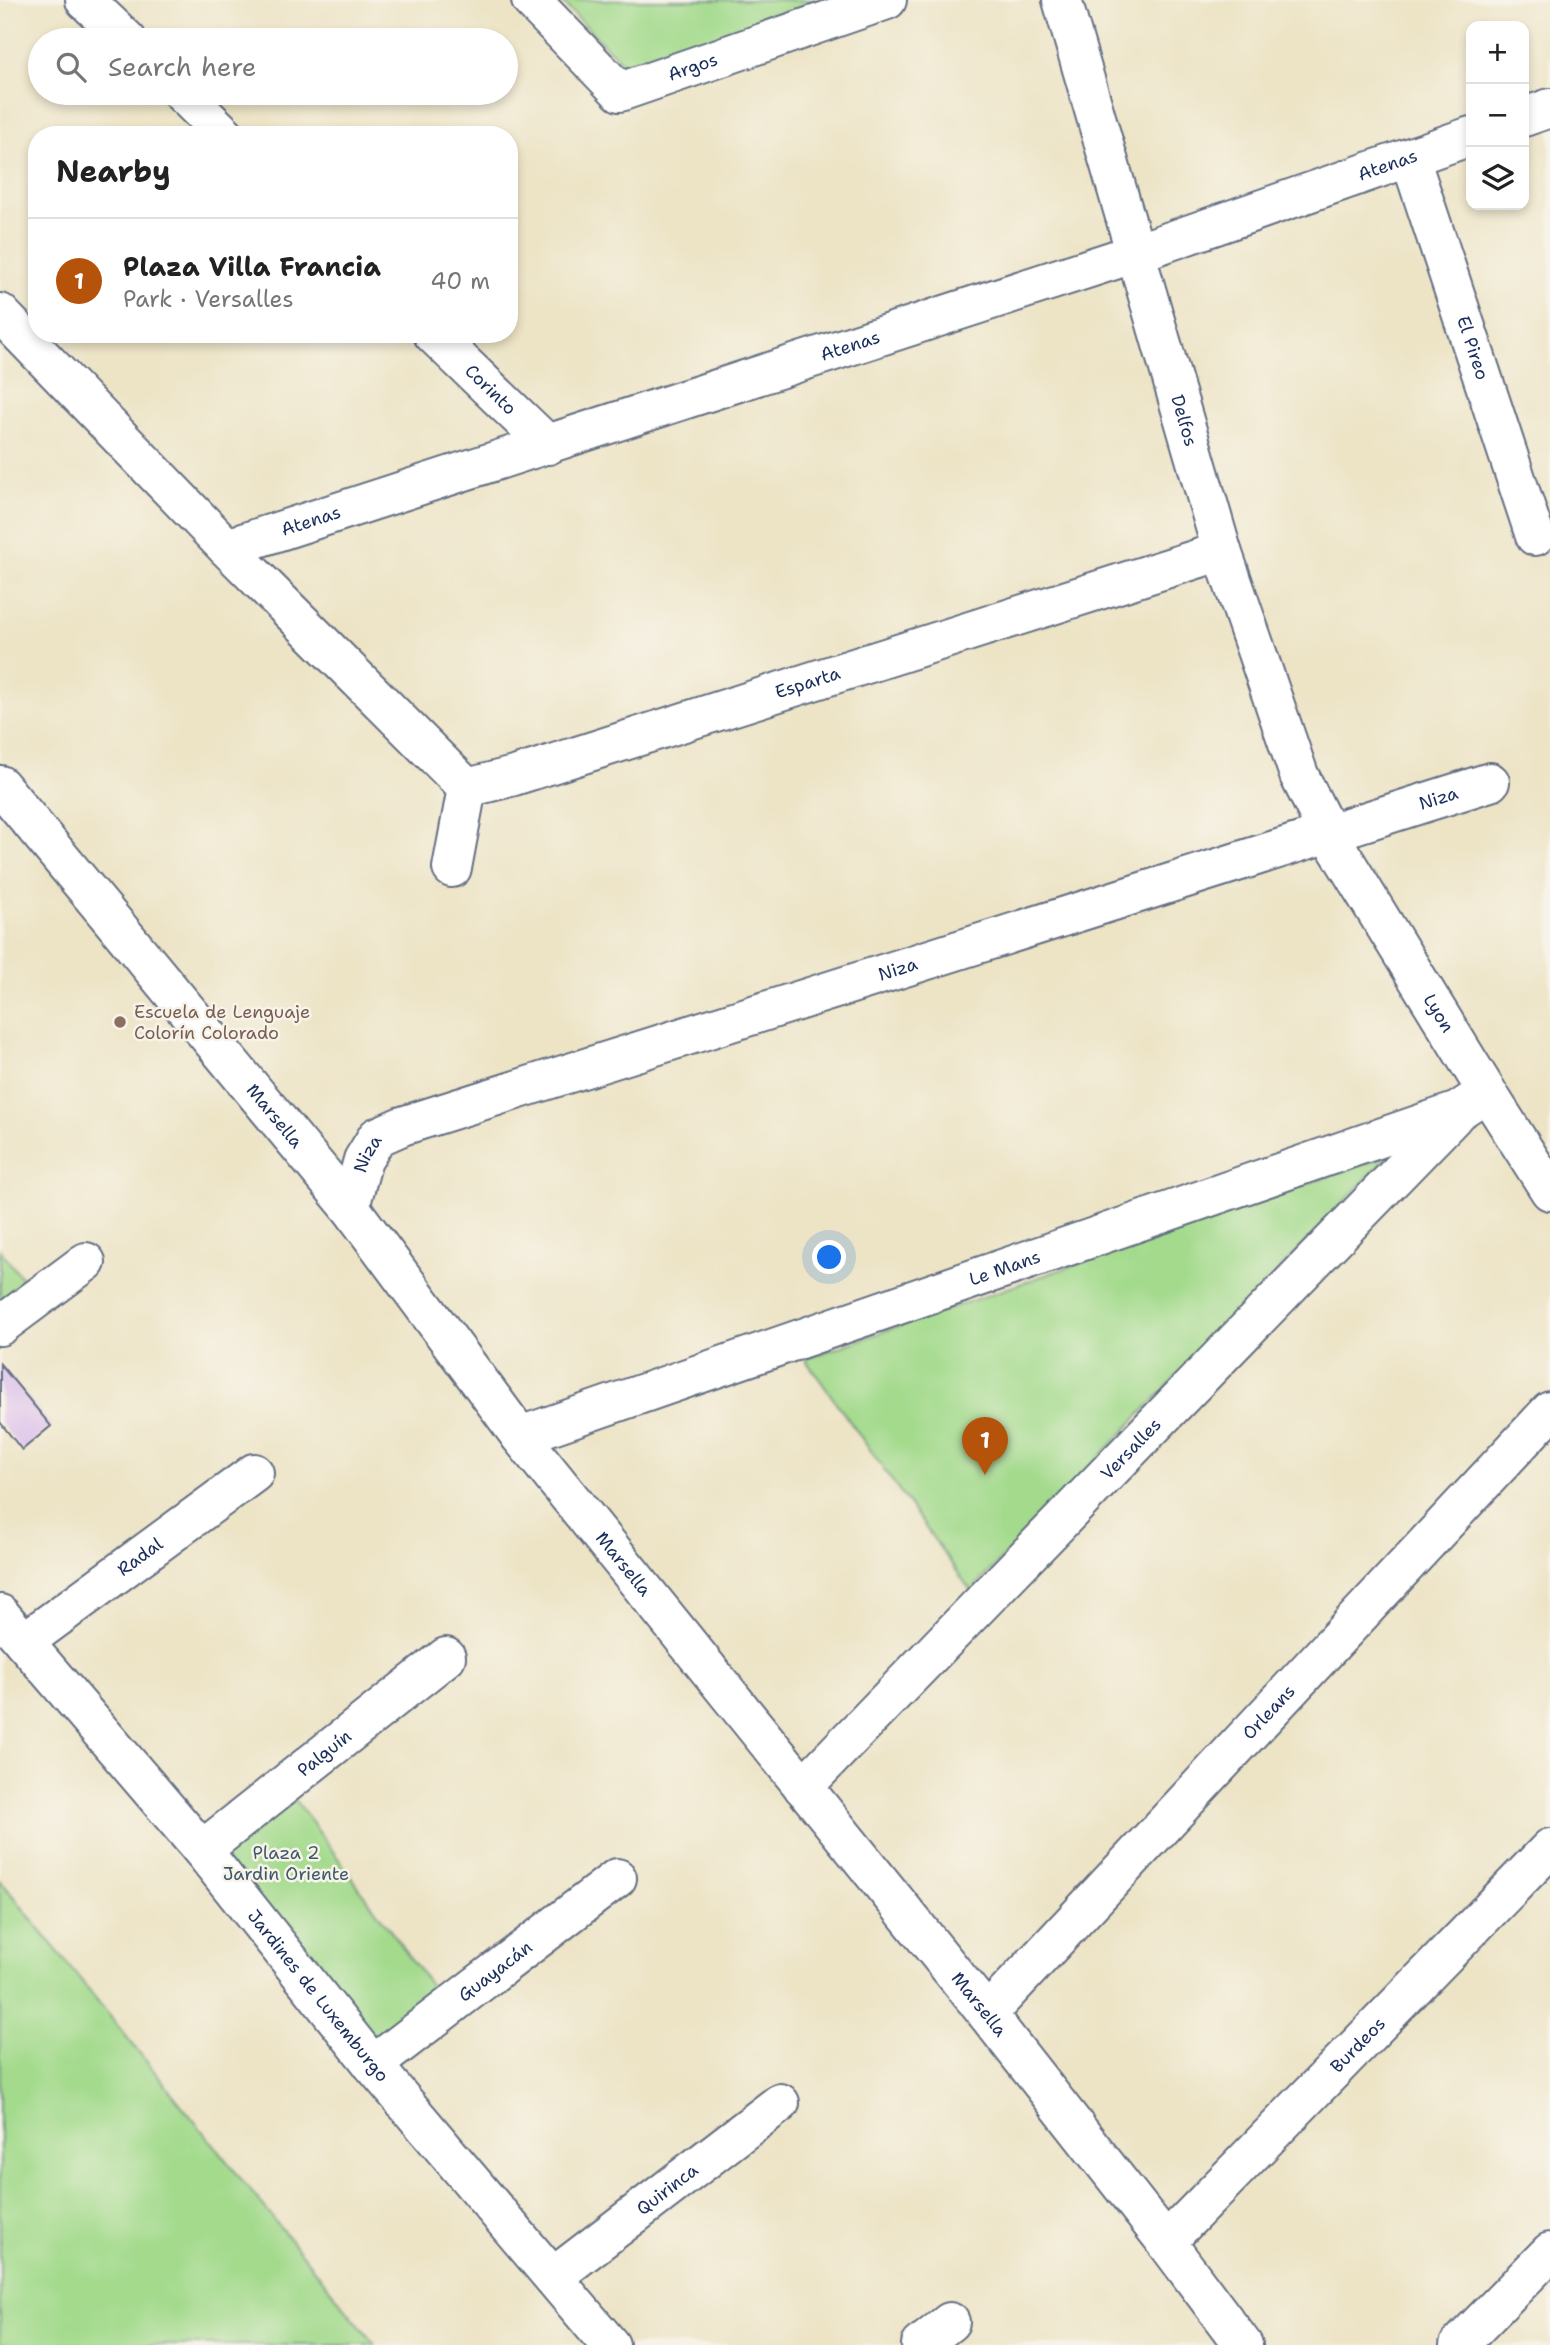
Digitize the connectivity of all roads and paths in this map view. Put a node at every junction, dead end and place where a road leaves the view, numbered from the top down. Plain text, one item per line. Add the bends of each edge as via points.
1 (85, 0) edge
2 (531, 0) edge
3 (887, 0) edge
4 (1062, 0) edge
5 (114, 28) edge
6 (194, 105) edge
7 (1550, 108) edge
8 (1529, 115) edge
9 (216, 126) edge
10 (1466, 138) edge
11 (1410, 158) junction
12 (1136, 253) junction
13 (0, 313) edge
14 (28, 342) edge
15 (29, 343) edge
16 (442, 343) edge
17 (548, 445) junction
18 (1535, 536) dead end
19 (227, 548) junction
20 (1223, 551) junction
21 (1490, 782) dead end
22 (0, 785) edge
23 (467, 788) junction
24 (1328, 833) junction
25 (452, 868) dead end
26 (1472, 1102) junction
27 (1550, 1191) edge
28 (350, 1207) junction
29 (86, 1262) dead end
30 (0, 1326) edge
31 (1550, 1411) edge
32 (520, 1436) junction
33 (254, 1473) dead end
34 (0, 1614) edge
35 (24, 1642) junction
36 (446, 1657) dead end
37 (803, 1787) junction
38 (1550, 1848) edge
39 (202, 1850) junction
40 (617, 1878) dead end
41 (987, 2014) junction
42 (373, 2065) junction
43 (780, 2103) dead end
44 (1166, 2242) junction
45 (1550, 2252) edge
46 (553, 2277) junction
47 (610, 2345) edge
48 (1243, 2345) edge
49 (1459, 2345) edge

1 - 5 street
2 - 3 street, Argos via 620,92
4 - 12 street, Delfos
6 - 9 street
7 - 8 street
10 - 11 street, Atenas
11 - 12 street, Atenas
11 - 18 street, El Pireo
12 - 17 street, Atenas
12 - 20 street, Delfos
13 - 14 street
15 - 19 street
16 - 17 street, Corinto
17 - 19 street, Atenas
19 - 23 street
20 - 23 street, Esparta
20 - 24 street, Delfos via 1299,775
21 - 24 street, Niza
22 - 28 street, Marsella
23 - 25 street
24 - 26 street, Lyon
24 - 28 street, Niza via 402,1126 377,1138 363,1160
26 - 27 street, Lyon
26 - 32 street, Le Mans
26 - 37 street, Versalles
28 - 32 street, Marsella
29 - 30 street
31 - 41 street, Orleans
32 - 37 street, Marsella
33 - 35 street, Radal
34 - 35 street, Jardines de Luxemburgo
35 - 39 street, Jardines de Luxemburgo
36 - 39 street, Palguín
37 - 41 street, Marsella
38 - 44 street, Burdeos
39 - 42 street, Jardines de Luxemburgo
40 - 42 street, Guayacán
41 - 44 street, Marsella
42 - 46 street, Jardines de Luxemburgo
43 - 46 street, Quirinca
44 - 48 street, Marsella
45 - 49 street
46 - 47 street, Jardines de Luxemburgo

